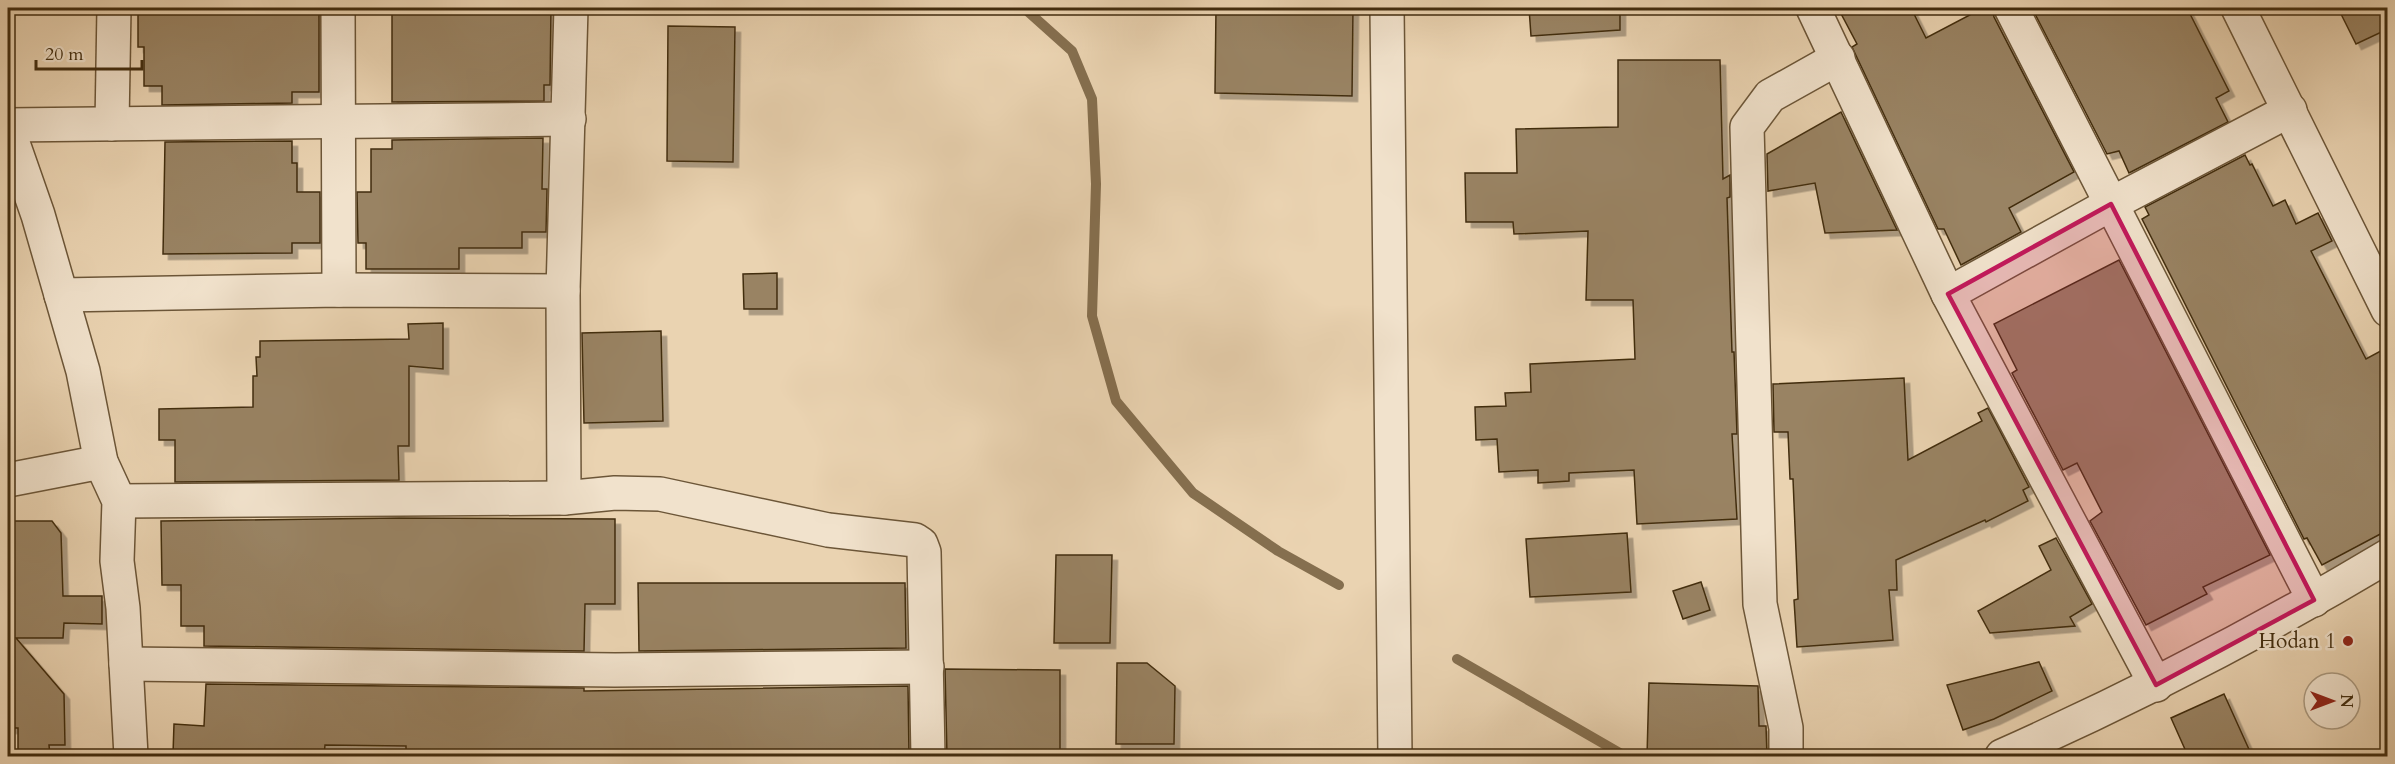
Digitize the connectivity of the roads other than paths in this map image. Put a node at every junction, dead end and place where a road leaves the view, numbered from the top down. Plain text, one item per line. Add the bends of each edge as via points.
1 (114, 8) edge
2 (338, 8) edge
3 (571, 8) edge
4 (1387, 8) edge
5 (1813, 8) edge
6 (2011, 8) edge
7 (2238, 8) edge
8 (1838, 58) junction
9 (2290, 110) junction
10 (569, 119) junction
11 (339, 122) junction
12 (112, 124) junction
13 (8, 127) edge
14 (2111, 204) junction
15 (339, 290) junction
16 (562, 291) junction
17 (1948, 294) junction
18 (61, 296) junction
19 (2388, 310) edge
20 (102, 462) junction
21 (8, 480) edge
22 (564, 498) junction
23 (119, 501) junction
24 (2388, 556) edge
25 (2314, 600) junction
26 (126, 664) junction
27 (927, 667) junction
28 (2156, 685) junction
29 (131, 756) edge
30 (928, 756) edge
31 (1395, 756) edge
32 (1786, 756) edge
33 (2002, 756) edge

1 - 12 street
2 - 11 street
3 - 10 street
4 - 31 street
5 - 8 street
6 - 14 street
7 - 9 street
8 - 17 street
8 - 32 street via 1770,96 1747,127 1760,604 1785,728
9 - 14 street
9 - 19 street
10 - 11 street
10 - 16 street
11 - 12 street
11 - 15 street
12 - 13 street
13 - 18 street
14 - 17 street
14 - 25 street
15 - 16 street
15 - 18 street
16 - 22 street
17 - 28 street
18 - 20 street via 83,371
20 - 21 street
20 - 23 street
22 - 23 street
22 - 27 street via 660,494 828,530 915,540 924,552
23 - 26 street via 117,561
24 - 25 street
25 - 28 street
26 - 27 street via 615,670
26 - 29 street
27 - 30 street
28 - 33 street

